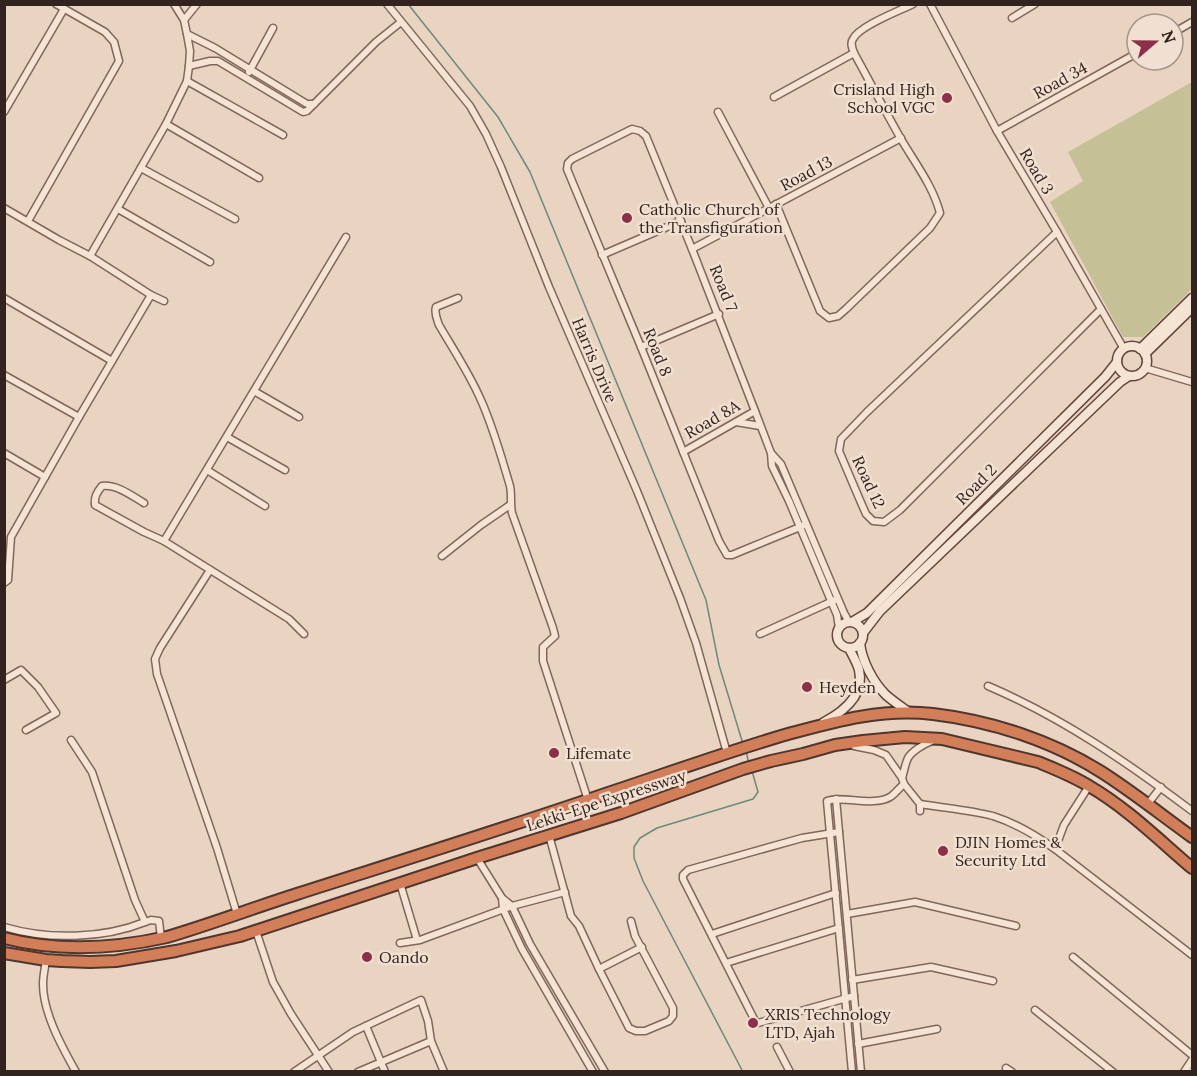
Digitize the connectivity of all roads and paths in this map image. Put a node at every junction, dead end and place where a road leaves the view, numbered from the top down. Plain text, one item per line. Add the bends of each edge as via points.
1 (56, 4) edge
2 (174, 4) edge
3 (197, 4) edge
4 (387, 4) edge
5 (913, 4) edge
6 (930, 4) edge
7 (1035, 4) edge
8 (64, 9) junction
9 (1011, 18) dead end
10 (184, 20) junction
11 (401, 22) junction
12 (273, 28) dead end
13 (188, 34) junction
14 (854, 53) junction
15 (1125, 60) edge
16 (189, 66) junction
17 (250, 70) junction
18 (246, 77) junction
19 (187, 81) junction
20 (288, 92) junction
21 (774, 97) dead end
22 (283, 100) junction
23 (315, 103) junction
24 (4, 112) edge
25 (718, 112) dead end
26 (166, 124) junction
27 (997, 131) junction
28 (283, 135) dead end
29 (646, 136) joint
30 (901, 138) junction
31 (141, 168) junction
32 (259, 178) dead end
33 (776, 204) junction
34 (4, 208) edge
35 (769, 208) junction
36 (118, 209) junction
37 (235, 219) dead end
38 (28, 221) junction
39 (681, 221) junction
40 (1057, 232) junction
41 (346, 237) dead end
42 (693, 249) junction
43 (603, 255) junction
44 (90, 256) junction
45 (210, 262) dead end
46 (151, 295) junction
47 (4, 298) edge
48 (458, 298) dead end
49 (1192, 298) edge
50 (164, 301) dead end
51 (1192, 308) edge
52 (1101, 309) junction
53 (718, 314) junction
54 (641, 347) junction
55 (1124, 349) junction
56 (1142, 352) junction
57 (112, 361) junction
58 (1117, 362) junction
59 (1145, 368) junction
60 (4, 375) edge
61 (1129, 376) junction
62 (1192, 382) edge
63 (254, 391) junction
64 (755, 411) junction
65 (79, 417) junction
66 (299, 417) dead end
67 (736, 422) junction
68 (760, 426) junction
69 (226, 437) junction
70 (683, 452) junction
71 (4, 453) edge
72 (207, 470) junction
73 (285, 470) dead end
74 (45, 477) junction
75 (144, 503) dead end
76 (510, 505) junction
77 (265, 506) dead end
78 (803, 525) junction
79 (164, 541) junction
80 (442, 556) dead end
81 (210, 570) junction
82 (4, 583) edge
83 (835, 600) junction
84 (851, 622) junction
85 (838, 628) junction
86 (862, 633) junction
87 (304, 634) dead end
88 (760, 634) dead end
89 (860, 643) junction
90 (849, 648) junction
91 (4, 680) edge
92 (988, 686) dead end
93 (910, 713) junction
94 (814, 727) junction
95 (26, 730) dead end
96 (942, 739) junction
97 (71, 740) dead end
98 (835, 745) junction
99 (732, 752) junction
100 (903, 781) junction
101 (1089, 786) junction
102 (1161, 788) junction
103 (836, 799) junction
104 (588, 800) junction
105 (1147, 805) junction
106 (1192, 811) edge
107 (839, 831) junction
108 (830, 833) junction
109 (549, 835) junction
110 (1192, 837) edge
111 (1169, 848) junction
112 (1055, 849) junction
113 (477, 858) junction
114 (1192, 860) edge
115 (1192, 868) edge
116 (400, 883) junction
117 (565, 892) junction
118 (836, 893) junction
119 (502, 898) junction
120 (513, 906) junction
121 (503, 909) junction
122 (237, 914) junction
123 (846, 914) junction
124 (631, 921) dead end
125 (145, 922) junction
126 (1016, 926) dead end
127 (4, 927) edge
128 (839, 928) junction
129 (256, 932) junction
130 (179, 933) junction
131 (712, 934) junction
132 (4, 938) edge
133 (161, 938) junction
134 (417, 940) junction
135 (400, 943) dead end
136 (642, 947) junction
137 (184, 949) junction
138 (4, 953) edge
139 (1192, 955) edge
140 (1073, 957) dead end
141 (46, 960) junction
142 (726, 963) junction
143 (599, 969) junction
144 (852, 980) junction
145 (993, 981) dead end
146 (854, 996) junction
147 (845, 998) junction
148 (1035, 1010) dead end
149 (571, 1012) junction
150 (561, 1017) junction
151 (366, 1026) junction
152 (937, 1029) dead end
153 (431, 1041) junction
154 (858, 1044) junction
155 (777, 1047) dead end
156 (318, 1054) junction
157 (1192, 1055) edge
158 (1192, 1060) edge
159 (381, 1061) junction
160 (76, 1071) edge
161 (294, 1071) edge
162 (329, 1071) edge
163 (358, 1071) edge
164 (385, 1071) edge
165 (444, 1071) edge
166 (593, 1071) edge
167 (605, 1071) edge
168 (790, 1071) edge
169 (852, 1071) edge
170 (861, 1071) edge
171 (1113, 1071) edge
172 (1184, 1071) edge

1 - 8 street
2 - 10 street
3 - 10 street
4 - 11 street, Harris Drive
5 - 14 street via 864,28 853,38
6 - 27 street, Road 3
7 - 9 street
8 - 24 street
8 - 38 street via 105,32 114,42 119,61
10 - 13 street
11 - 23 street
11 - 99 street, Harris Drive via 470,106 501,167 680,598
12 - 17 street
13 - 16 street
13 - 17 street
14 - 21 street
14 - 30 street
15 - 27 street, Road 34
16 - 18 street via 218,61
16 - 19 street
17 - 18 street
17 - 20 street
18 - 22 street
19 - 26 street
19 - 28 street
20 - 22 street
20 - 23 street via 307,104
22 - 23 street via 303,112
25 - 35 street
26 - 31 street
26 - 32 street
27 - 40 street, Road 3
29 - 39 street, Road 7
29 - 43 street, Road 8 via 632,129 568,163 567,169
30 - 33 street, Road 13
30 - 33 street via 931,189 940,213 930,228 838,316 829,318 820,311
31 - 36 street
31 - 37 street
33 - 35 street, Road 13
34 - 38 street
35 - 42 street, Road 13
36 - 44 street
36 - 45 street
38 - 44 street
39 - 42 street, Road 7
39 - 43 street
40 - 52 street, Road 3
40 - 52 street, Road 12 via 841,439 839,450 873,522 884,522 900,510
41 - 63 street
42 - 53 street, Road 7
43 - 54 street, Road 8
44 - 46 street
46 - 50 street
46 - 57 street
47 - 57 street
48 - 76 street via 436,307 435,316 481,398 512,492
49 - 56 street
51 - 56 street
52 - 55 street, Road 3
53 - 54 street
53 - 64 street, Road 7
54 - 70 street, Road 8
55 - 56 street via 1133,347
55 - 58 street
56 - 59 street
57 - 65 street
58 - 61 street
58 - 84 street, Road 2 via 867,613
59 - 61 street via 1138,375
59 - 62 street
60 - 65 street
61 - 86 street, Road 2 via 880,610
63 - 66 street
63 - 69 street
64 - 67 street, Road 8A
64 - 68 street, Road 7
65 - 74 street
67 - 68 street
67 - 70 street, Road 8A
68 - 78 street, Road 7 via 772,466
69 - 72 street
69 - 73 street
70 - 78 street, Road 8 via 727,555
71 - 74 street
72 - 77 street
72 - 79 street
74 - 82 street via 11,537 8,580
75 - 79 street via 107,485 97,491 94,499 95,505
76 - 80 street
76 - 104 street via 554,628 555,636 543,647 543,661
78 - 83 street, Road 7
79 - 81 street
81 - 87 street via 290,619
81 - 122 street via 155,660
83 - 84 street, Road 7
83 - 85 street, Road 7
83 - 88 street
84 - 85 street
84 - 86 street
85 - 90 street via 838,641
86 - 89 street
89 - 90 street
89 - 93 street via 872,675 886,695
90 - 94 street via 860,671 854,700
91 - 95 street via 21,670 56,713
92 - 102 street via 1093,741
93 - 94 highway, Lekki-Epe Expressway via 878,713
93 - 105 highway, Lekki-Epe Expressway via 969,720 1041,741 1103,773
94 - 99 highway, Lekki-Epe Expressway
96 - 98 highway, Lekki-Epe Expressway via 905,737
96 - 100 street via 928,742 908,758
96 - 101 highway, Lekki-Epe Expressway via 1038,762
97 - 125 street via 92,771
98 - 100 street via 858,746 886,755
98 - 109 highway, Lekki-Epe Expressway via 743,769
99 - 104 highway, Lekki-Epe Expressway
100 - 103 street via 885,799
100 - 112 street via 920,808 994,817
101 - 111 highway, Lekki-Epe Expressway
101 - 112 street via 1064,825
102 - 105 street
102 - 106 street
103 - 107 street
103 - 108 street via 827,801
104 - 122 highway, Lekki-Epe Expressway
105 - 110 highway, Lekki-Epe Expressway
107 - 108 street
107 - 123 street
108 - 118 street
108 - 131 street via 766,847 685,872 683,879
109 - 113 highway, Lekki-Epe Expressway
109 - 117 street
111 - 114 highway
111 - 115 highway, Lekki-Epe Expressway
112 - 139 street
113 - 116 highway, Lekki-Epe Expressway
113 - 119 street
116 - 129 highway, Lekki-Epe Expressway
116 - 134 street
117 - 120 street
117 - 143 street via 571,916
118 - 128 street
118 - 131 street
119 - 120 street
119 - 121 street
120 - 121 street
120 - 149 street via 530,944
121 - 134 street
121 - 150 street
122 - 130 highway, Lekki-Epe Expressway
123 - 126 street via 915,902
123 - 144 street
124 - 136 street
125 - 127 street via 92,935 23,933
125 - 133 street via 159,921
128 - 142 street
128 - 147 street
129 - 137 highway, Lekki-Epe Expressway
129 - 156 street via 273,982
130 - 133 highway, Lekki-Epe Expressway
130 - 137 highway
131 - 142 street
132 - 133 highway, Lekki-Epe Expressway via 82,948
134 - 135 street
136 - 143 street
136 - 143 street via 673,1008 669,1021 645,1031 629,1028
137 - 141 highway, Lekki-Epe Expressway via 116,961
138 - 141 highway, Lekki-Epe Expressway
140 - 157 street
141 - 160 street via 46,1009
142 - 147 street via 758,1023
144 - 145 street via 930,967
144 - 146 street
146 - 147 street
146 - 154 street
147 - 169 street
148 - 171 street
149 - 150 street
149 - 167 street
150 - 166 street
151 - 153 street via 421,1000
151 - 156 street
151 - 159 street
152 - 154 street
153 - 159 street
153 - 165 street
154 - 170 street
155 - 168 street
156 - 161 street
156 - 162 street
158 - 172 street
159 - 163 street
159 - 164 street

